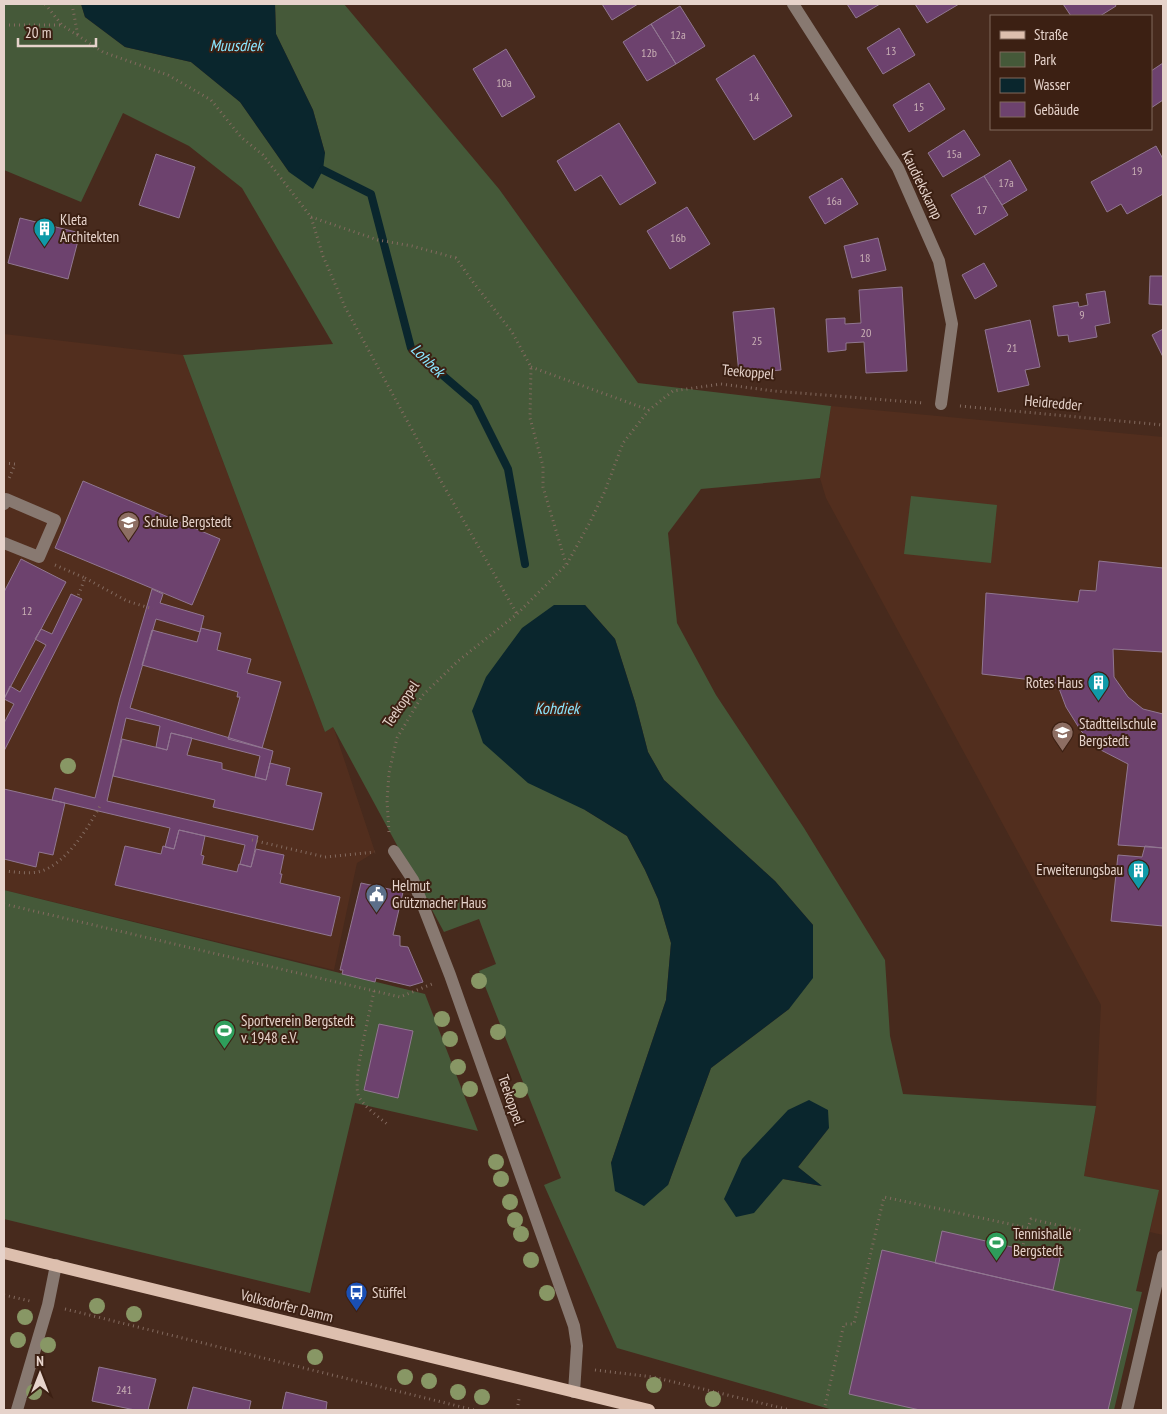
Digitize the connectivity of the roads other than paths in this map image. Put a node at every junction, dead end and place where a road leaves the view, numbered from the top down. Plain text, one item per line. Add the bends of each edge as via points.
1 (793, 4) edge
2 (941, 404) road end
3 (5, 502) edge
4 (4, 543) edge
5 (394, 851) road end
6 (4, 1253) edge
7 (1163, 1256) edge
8 (56, 1265) junction
9 (574, 1392) junction
10 (621, 1407) edge
11 (17, 1410) edge
12 (649, 1410) edge
13 (1127, 1410) edge

1 - 2 street, Kaudiekskamp via 898,168 939,261 952,324
3 - 4 street via 55,520 39,557
5 - 9 street, Teekoppel via 413,880 450,976 574,1326 577,1346
6 - 8 main road, Volksdorfer Damm
7 - 13 street
8 - 9 main road, Volksdorfer Damm
8 - 11 street via 48,1305
9 - 10 main road, Volksdorfer Damm
10 - 12 main road, Volksdorfer Damm

